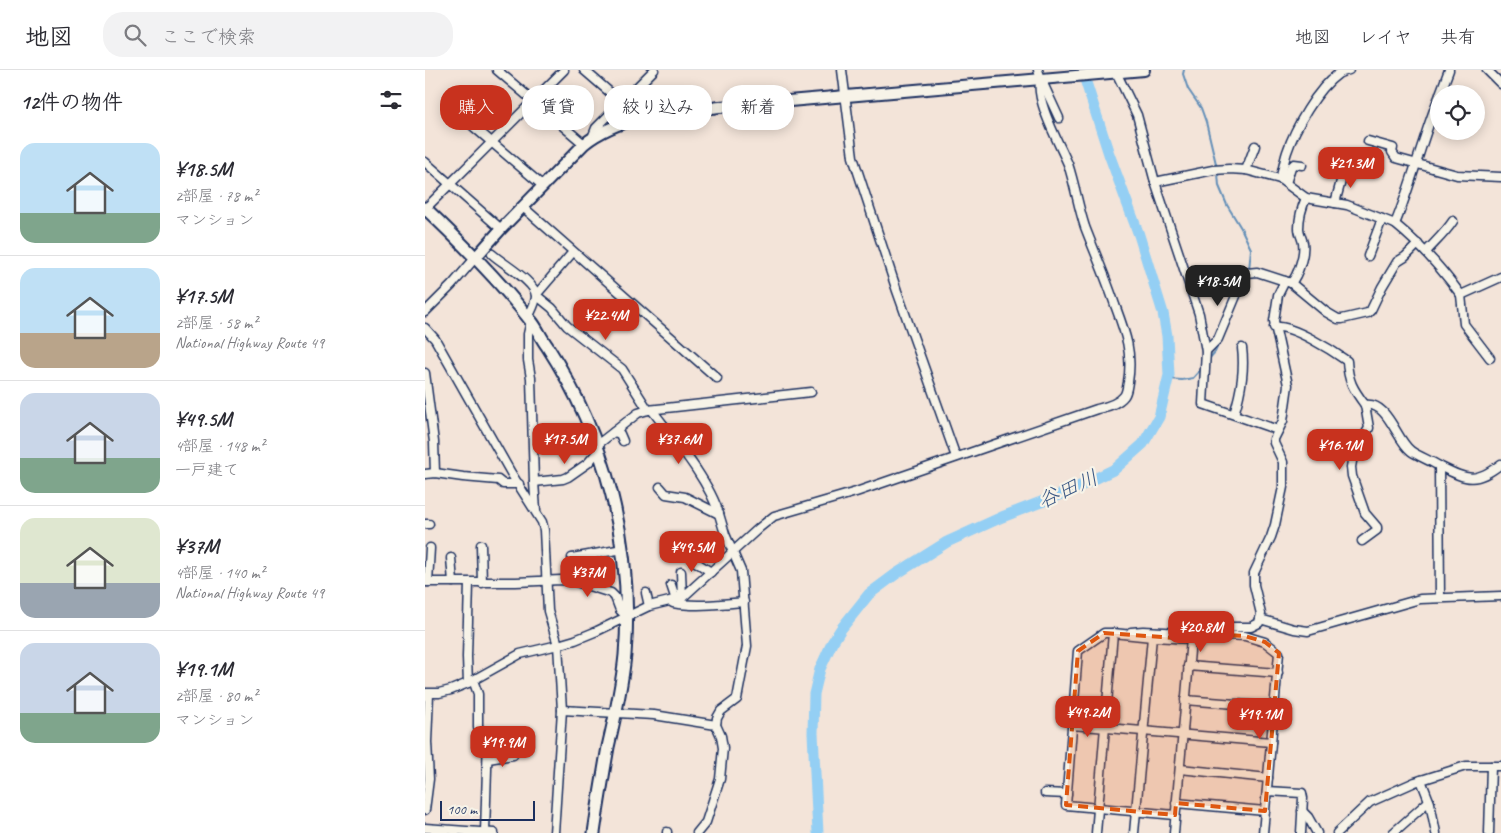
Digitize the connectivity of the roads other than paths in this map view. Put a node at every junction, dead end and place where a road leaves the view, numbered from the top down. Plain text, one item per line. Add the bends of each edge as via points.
1 (497, 70) edge
2 (564, 70) edge
3 (584, 70) edge
4 (654, 70) edge
5 (842, 70) edge
6 (1144, 70) edge
7 (1349, 70) edge
8 (1449, 70) edge
9 (1487, 70) edge
10 (1114, 71) edge
11 (1042, 76) edge
12 (1501, 84) edge
13 (549, 85) edge
14 (639, 85) edge
15 (1443, 85) edge
16 (604, 87) edge
17 (522, 92) edge
18 (845, 96) junction
19 (712, 108) edge
20 (522, 111) edge
21 (1059, 118) dead end
22 (1430, 118) edge
23 (604, 120) edge
24 (476, 130) edge
25 (573, 130) edge
26 (606, 130) edge
27 (588, 141) junction
28 (1368, 141) dead end
29 (491, 143) junction
30 (1255, 146) dead end
31 (425, 162) edge
32 (1417, 164) junction
33 (1302, 166) dead end
34 (1247, 170) junction
35 (1344, 170) dead end
36 (1501, 177) edge
37 (1283, 181) junction
38 (1155, 182) junction
39 (449, 184) junction
40 (543, 186) junction
41 (1306, 198) junction
42 (1335, 203) junction
43 (523, 207) junction
44 (425, 208) edge
45 (1382, 219) junction
46 (1453, 221) dead end
47 (1395, 224) junction
48 (501, 229) junction
49 (1418, 244) junction
50 (573, 252) junction
51 (1426, 252) junction
52 (492, 254) dead end
53 (1368, 256) dead end
54 (476, 257) junction
55 (1246, 272) junction
56 (1501, 277) edge
57 (1188, 278) junction
58 (1288, 282) junction
59 (536, 295) junction
60 (1461, 295) junction
61 (425, 312) edge
62 (530, 320) junction
63 (1275, 326) junction
64 (425, 328) edge
65 (1241, 348) dead end
66 (1206, 351) junction
67 (1490, 358) dead end
68 (425, 372) edge
69 (717, 378) dead end
70 (811, 392) dead end
71 (1365, 405) junction
72 (650, 410) junction
73 (1234, 414) junction
74 (1278, 430) junction
75 (614, 432) junction
76 (623, 441) dead end
77 (598, 447) junction
78 (957, 458) junction
79 (1501, 464) edge
80 (1439, 466) junction
81 (435, 473) junction
82 (425, 474) edge
83 (534, 482) junction
84 (519, 484) junction
85 (660, 487) dead end
86 (536, 512) junction
87 (719, 514) junction
88 (1362, 541) dead end
89 (481, 545) dead end
90 (430, 548) dead end
91 (623, 549) junction
92 (734, 551) junction
93 (691, 556) dead end
94 (451, 558) dead end
95 (573, 558) dead end
96 (681, 572) dead end
97 (711, 572) junction
98 (546, 579) junction
99 (426, 582) edge
100 (453, 582) junction
101 (469, 582) junction
102 (482, 582) junction
103 (671, 585) dead end
104 (646, 593) dead end
105 (1501, 596) edge
106 (1440, 598) junction
107 (676, 600) junction
108 (744, 602) junction
109 (649, 606) junction
110 (626, 616) junction
111 (1261, 619) junction
112 (1113, 633) junction
113 (1121, 634) junction
114 (1152, 637) junction
115 (1191, 639) junction
116 (558, 645) junction
117 (1188, 666) junction
118 (1278, 672) junction
119 (470, 682) junction
120 (427, 693) edge
121 (1185, 700) junction
122 (1274, 708) junction
123 (562, 710) junction
124 (615, 713) junction
125 (717, 725) junction
126 (1073, 725) junction
127 (1105, 728) junction
128 (1143, 731) junction
129 (1182, 734) junction
130 (1271, 742) junction
131 (513, 755) dead end
132 (488, 759) junction
133 (1491, 766) junction
134 (1501, 766) edge
135 (1180, 769) junction
136 (1268, 778) junction
137 (1421, 780) junction
138 (1267, 792) junction
139 (1045, 793) dead end
140 (1067, 794) junction
141 (1429, 801) junction
142 (1176, 803) junction
143 (1098, 808) junction
144 (425, 810) edge
145 (1265, 811) junction
146 (1302, 811) junction
147 (1137, 812) junction
148 (1175, 815) junction
149 (425, 828) edge
150 (485, 832) edge
151 (494, 833) edge
152 (554, 833) edge
153 (593, 833) edge
154 (697, 833) edge
155 (1096, 833) edge
156 (1135, 833) edge
157 (1174, 833) edge
158 (1263, 833) edge
159 (1301, 833) edge
160 (1317, 833) edge
161 (1337, 833) edge
162 (1393, 833) edge
163 (1436, 833) edge
164 (1489, 833) edge

1 - 17 street
2 - 13 street
3 - 16 street
4 - 14 street
5 - 18 street
6 - 10 main road
7 - 37 street via 1339,73 1317,96 1298,126 1286,154
8 - 15 street
9 - 12 street
10 - 11 main road
10 - 38 street via 1137,115
11 - 18 main road
11 - 21 street
11 - 78 street via 1039,85 1043,108 1068,165 1085,225 1127,339 1130,372 1126,392 1123,398 1106,407
18 - 19 main road
18 - 78 street via 853,157
20 - 29 street
22 - 32 street
23 - 27 street
24 - 29 street
25 - 27 street
26 - 27 main road
27 - 40 main road
28 - 32 street via 1393,148 1396,158
29 - 39 street
29 - 40 street
30 - 34 street
31 - 39 street
32 - 36 street via 1457,175
32 - 47 street
33 - 37 street via 1294,164
34 - 37 street
34 - 38 street via 1213,170
35 - 42 street
37 - 41 street
38 - 57 street
39 - 44 street
39 - 48 street
40 - 43 main road
41 - 42 street
41 - 58 street via 1299,227 1304,245 1299,272
42 - 45 street
43 - 48 main road
43 - 50 street
44 - 54 highway
45 - 47 street
45 - 53 street
46 - 51 street
47 - 49 street
48 - 54 main road
49 - 51 street
49 - 58 street via 1397,262 1371,310 1364,315 1338,319
50 - 59 street
50 - 69 street
51 - 60 street
52 - 59 street via 533,286
54 - 61 street
54 - 62 highway
55 - 57 street
55 - 58 street via 1257,272
55 - 66 street via 1217,339
56 - 60 street
57 - 66 street
58 - 63 street via 1278,295
59 - 62 street
59 - 72 street via 567,326 622,369
60 - 67 street via 1465,324
62 - 77 highway via 577,398
62 - 83 street via 528,360
63 - 71 street via 1293,329 1347,361 1347,375
63 - 74 street via 1288,386 1283,421
64 - 84 street via 435,339
65 - 73 street via 1243,380
66 - 73 street via 1203,404
68 - 81 street
70 - 72 street
71 - 80 street via 1373,405 1390,419 1405,446
71 - 88 street via 1369,428 1353,456 1351,467 1365,513 1377,530
72 - 75 street via 638,413
72 - 87 street via 694,467
73 - 74 street
74 - 111 street via 1274,443 1283,462 1283,487 1271,537 1253,575
75 - 76 street via 620,434
75 - 77 street
77 - 83 street via 587,463 568,477
77 - 91 highway
78 - 92 street via 774,516
79 - 80 street via 1476,479
80 - 106 street
81 - 82 street
81 - 84 street
83 - 86 street
84 - 86 street
85 - 87 street via 666,494 685,497
86 - 98 street via 544,530
87 - 92 street
89 - 102 street
90 - 99 street
91 - 95 street
91 - 110 highway
92 - 97 street
92 - 108 street via 741,571
93 - 97 street
94 - 100 street
96 - 107 street
97 - 107 street
98 - 102 street
98 - 110 street via 573,581 611,593
98 - 116 street via 548,611
99 - 100 street
100 - 101 street
101 - 102 street
101 - 119 street via 467,658
103 - 107 street
104 - 109 street
105 - 106 street
106 - 111 street via 1420,599 1308,631
107 - 108 street via 680,604
107 - 109 street
108 - 125 street via 747,646 739,690 737,699 719,713
109 - 110 street
110 - 116 street
110 - 124 highway via 625,656
111 - 113 street via 1251,627 1202,627 1185,633 1135,631
112 - 113 street
112 - 126 street via 1104,633 1078,651
112 - 127 street
113 - 114 street
114 - 115 street
114 - 128 street
115 - 117 street
115 - 118 street via 1223,634 1265,642 1279,653
116 - 119 street via 521,654
116 - 123 street
117 - 118 street
117 - 121 street
118 - 122 street
119 - 120 street via 446,692
119 - 132 street via 478,694 478,728 487,735
120 - 144 street via 429,779
121 - 122 street
121 - 129 street
122 - 130 street
123 - 124 street
123 - 152 street
124 - 125 street via 662,716
124 - 153 highway
125 - 154 street via 722,740 720,779 705,822
126 - 127 street
126 - 140 street
127 - 128 street
127 - 143 street
128 - 129 street
128 - 147 street
129 - 130 street
129 - 135 street
130 - 136 street
131 - 132 street
132 - 150 street
133 - 134 street
133 - 137 street via 1466,766
133 - 164 street
135 - 136 street
135 - 142 street
136 - 138 street
137 - 141 street
137 - 161 street via 1371,802
138 - 145 street
138 - 146 street via 1302,794
139 - 140 street
140 - 143 street via 1066,805
141 - 162 street
141 - 163 street
142 - 145 street
142 - 148 street
143 - 147 street
143 - 155 street
145 - 158 street
146 - 159 street
146 - 160 street
147 - 148 street
147 - 156 street
148 - 157 street
149 - 150 street
150 - 151 street

